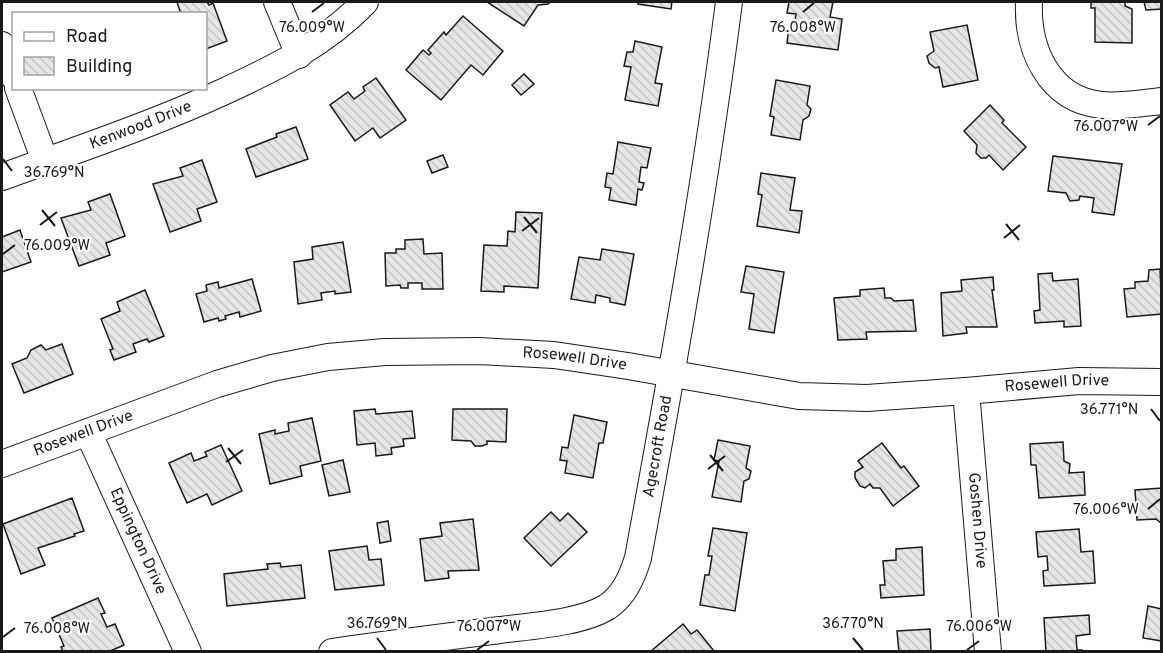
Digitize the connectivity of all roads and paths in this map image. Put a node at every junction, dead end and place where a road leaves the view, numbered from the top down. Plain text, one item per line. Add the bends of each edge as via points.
1 (277, 2) edge
2 (365, 2) edge
3 (729, 2) edge
4 (1029, 2) edge
5 (2, 45) edge
6 (299, 55) junction
7 (12, 72) edge
8 (19, 90) edge
9 (1161, 100) edge
10 (45, 161) junction
11 (2, 177) edge
12 (672, 374) junction
13 (1161, 382) edge
14 (966, 391) junction
15 (88, 432) junction
16 (2, 464) edge
17 (188, 651) edge
18 (332, 651) edge
19 (988, 651) edge

1 - 6 street
2 - 6 street, Kenwood Drive
3 - 12 street, Agecroft Road
4 - 9 street via 1032,44 1054,82 1068,93 1101,105
5 - 7 street
6 - 10 street, Kenwood Drive via 176,114
8 - 10 street
10 - 11 street, Kenwood Drive
12 - 14 street, Rosewell Drive via 799,396 867,398
12 - 15 street, Rosewell Drive via 554,355 479,351 328,357 217,384
12 - 18 street, Agecroft Road via 638,558 623,592 609,606 591,615 536,625
13 - 14 street, Rosewell Drive via 1079,381
14 - 19 street, Goshen Drive
15 - 16 street, Rosewell Drive
15 - 17 street, Eppington Drive

